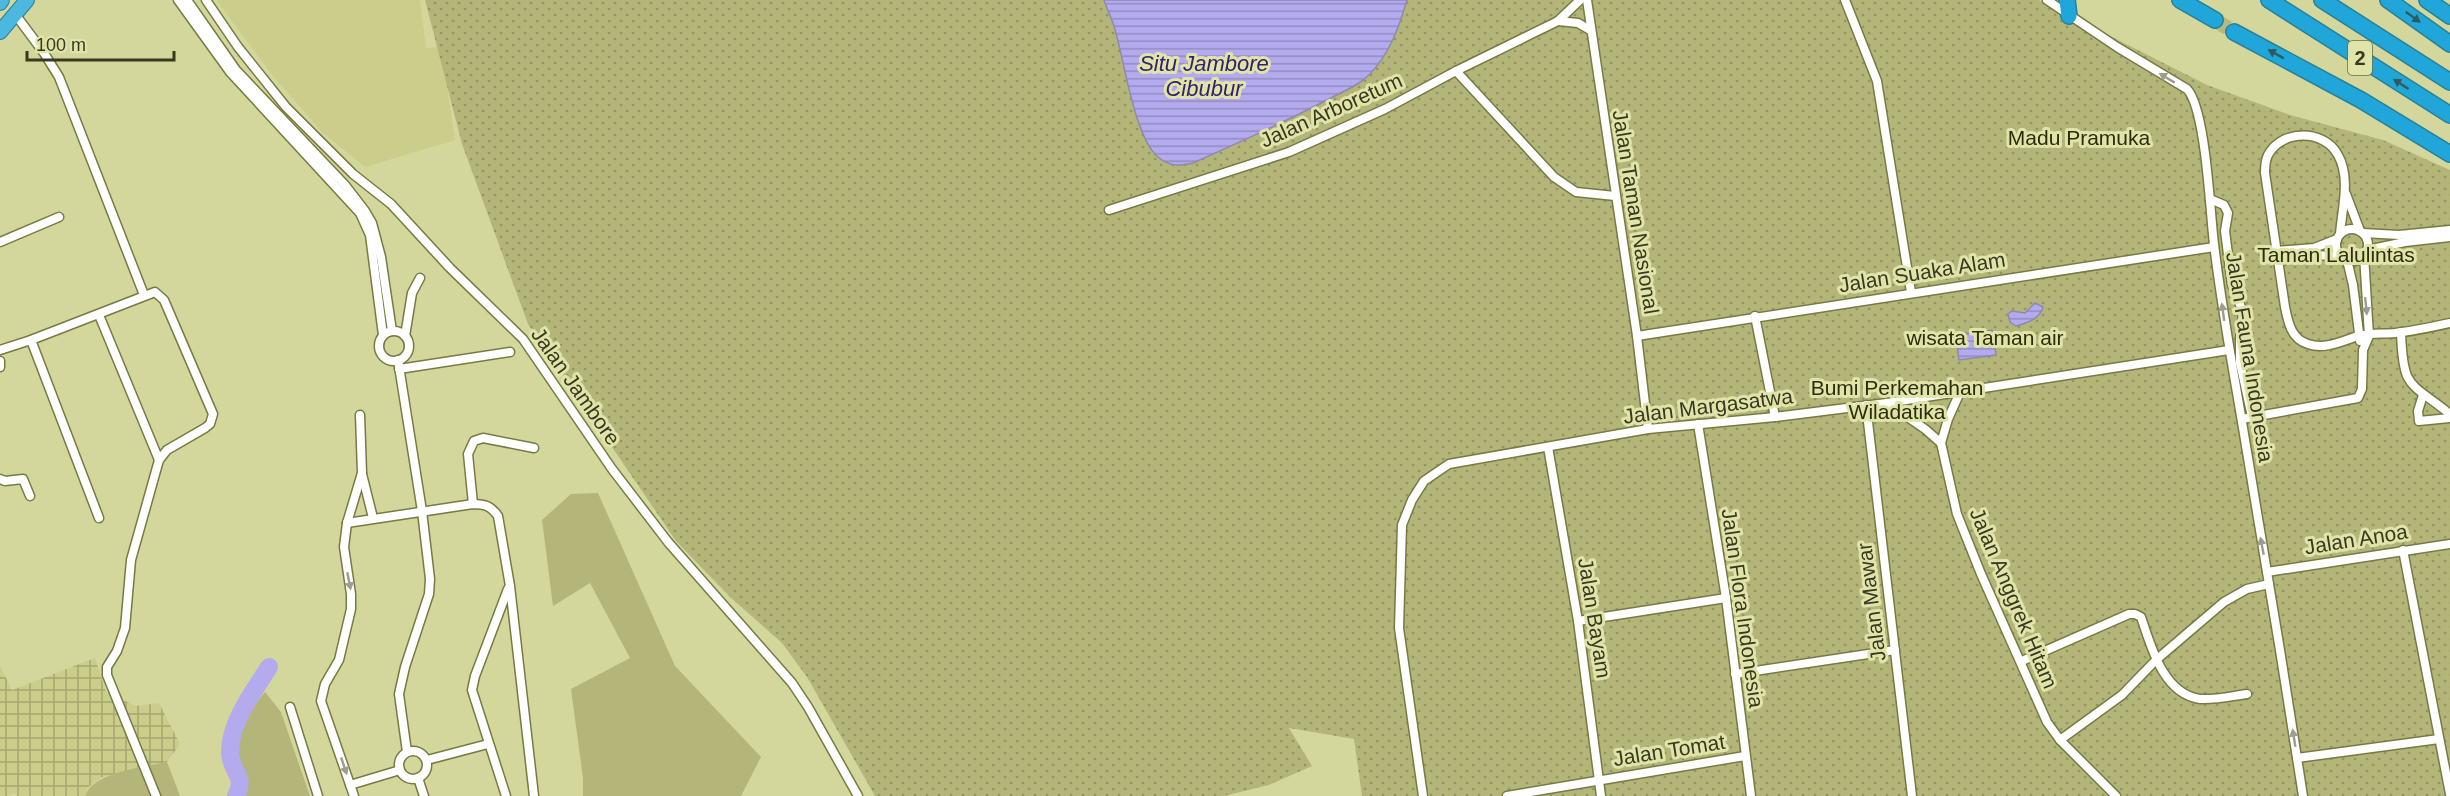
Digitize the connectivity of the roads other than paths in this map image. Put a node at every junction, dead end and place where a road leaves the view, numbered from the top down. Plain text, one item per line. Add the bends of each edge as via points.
1 (27, 0) edge
2 (178, 0) edge
3 (187, 0) edge
4 (206, 0) edge
5 (1580, 0) edge
6 (1587, 0) edge
7 (1845, 0) edge
8 (2047, 0) edge
9 (2067, 0) edge
10 (2180, 0) edge
11 (2270, 0) edge
12 (2322, 0) edge
13 (2388, 0) edge
14 (2427, 0) edge
15 (15, 14) junction
16 (2069, 16) junction
17 (2450, 16) edge
18 (2215, 20) tunnel mouth
19 (1558, 21) junction
20 (1590, 30) junction
21 (0, 32) edge
22 (2234, 32) tunnel mouth
23 (2450, 44) edge
24 (1456, 71) junction
25 (2450, 82) edge
26 (2450, 115) edge
27 (2450, 154) edge
28 (2344, 191) junction
29 (1615, 196) junction
30 (2210, 199) junction
31 (1109, 210) dead end
32 (59, 217) dead end
33 (2450, 230) edge
34 (2362, 232) junction
35 (2339, 236) junction
36 (2450, 237) edge
37 (0, 242) edge
38 (2214, 247) junction
39 (2365, 253) junction
40 (2277, 256) junction
41 (2345, 259) junction
42 (420, 278) dead end
43 (1911, 292) junction
44 (144, 295) junction
45 (99, 315) junction
46 (1755, 316) junction
47 (2447, 325) edge
48 (2400, 332) junction
49 (387, 333) junction
50 (405, 336) junction
51 (1637, 336) junction
52 (2358, 336) junction
53 (2369, 336) junction
54 (31, 340) junction
55 (0, 350) edge
56 (2229, 350) junction
57 (2363, 350) junction
58 (510, 352) dead end
59 (0, 361) edge
60 (398, 365) junction
61 (0, 367) edge
62 (1961, 390) junction
63 (2423, 395) junction
64 (1887, 403) junction
65 (1866, 405) junction
66 (360, 415) dead end
67 (2450, 416) edge
68 (1775, 417) junction
69 (2252, 417) junction
70 (2242, 419) junction
71 (1698, 424) junction
72 (1648, 429) junction
73 (1941, 442) junction
74 (1548, 447) junction
75 (534, 448) dead end
76 (159, 460) junction
77 (362, 473) junction
78 (0, 479) edge
79 (30, 496) dead end
80 (473, 504) junction
81 (422, 512) junction
82 (99, 518) dead end
83 (373, 518) junction
84 (347, 523) junction
85 (2450, 544) edge
86 (2403, 550) junction
87 (2267, 572) junction
88 (2269, 584) junction
89 (510, 586) junction
90 (1726, 598) junction
91 (1578, 621) junction
92 (1895, 650) junction
93 (2156, 660) junction
94 (2022, 661) junction
95 (1735, 674) junction
96 (2247, 694) dead end
97 (290, 707) dead end
98 (2439, 739) junction
99 (2061, 740) junction
100 (488, 744) junction
101 (407, 752) junction
102 (1745, 756) junction
103 (2297, 758) junction
104 (427, 760) junction
105 (400, 770) junction
106 (418, 778) junction
107 (1600, 780) junction
108 (350, 785) junction
109 (2450, 794) edge
110 (156, 796) edge
111 (318, 796) edge
112 (354, 796) edge
113 (424, 796) edge
114 (506, 796) edge
115 (534, 796) edge
116 (858, 796) edge
117 (1423, 796) edge
118 (1507, 796) edge
119 (1601, 796) edge
120 (1751, 796) edge
121 (1912, 796) edge
122 (2116, 796) edge
123 (2303, 796) edge

1 - 15 highway
2 - 49 street via 230,72 360,213 370,235
3 - 49 street via 236,70 365,211 381,257
4 - 116 street, Jalan Jambore via 286,107 353,174 391,204 523,339 612,469 668,542 792,683
5 - 19 street, Jalan Arboretum
6 - 20 street, Jalan Taman Nasional
7 - 43 street via 1877,81
8 - 16 street, Jalan Fauna Indonesia
9 - 16 highway
10 - 18 highway
26 -> 11 highway, 2
12 - 25 highway, 2
13 -> 23 highway
14 - 17 highway
15 - 21 highway
15 - 44 street via 59,77
30 -> 16 street, Jalan Fauna Indonesia via 2204,145 2191,93
19 - 20 street via 1571,21
19 - 24 street, Jalan Arboretum
20 - 29 street, Jalan Taman Nasional
27 -> 22 highway via 2361,100
24 - 29 street via 1554,177 1576,192
24 - 31 street, Jalan Arboretum via 1385,109 1289,152
28 - 34 street
28 - 35 street
28 - 40 street via 2339,156 2325,139 2303,136 2287,140 2269,152 2265,173
29 - 51 street, Jalan Taman Nasional
30 - 38 street, Jalan Fauna Indonesia
30 - 69 street via 2224,205 2228,213 2226,247 2232,285 2243,312 2240,363
32 - 37 street
33 - 34 street via 2398,235
34 - 35 street via 2350,229
34 - 39 street via 2368,241
35 - 40 street via 2314,248
35 - 41 street via 2337,251
36 - 39 street via 2405,242
38 - 43 street, Jalan Suaka Alam
56 -> 38 street, Jalan Fauna Indonesia
39 - 41 street via 2356,260
39 -> 53 street
40 - 41 street
40 - 52 street via 2289,327 2295,335 2308,345 2318,346
41 - 52 street via 2353,285
42 - 50 street via 412,293
43 - 46 street, Jalan Suaka Alam
44 - 45 street
44 - 76 street via 158,293 164,300 213,414 210,424 167,450
45 - 54 street
45 - 76 street
46 - 51 street, Jalan Suaka Alam
46 - 68 street
47 - 48 street
48 - 53 street
48 - 63 street via 2405,376
49 - 50 street
49 - 60 street via 379,344 381,353
50 - 60 street via 408,350
51 - 72 street, Jalan Taman Nasional
52 - 53 street
52 - 57 street
53 - 57 street
54 - 55 street
54 - 82 street
56 - 62 street, Jalan Margasatwa
56 - 70 street, Jalan Fauna Indonesia
57 - 69 street via 2362,389 2358,398
58 - 60 street
59 - 61 street
60 - 81 street
62 - 64 street, Jalan Margasatwa
62 - 73 street
63 - 67 street
63 - 67 street via 2419,422
64 - 65 street, Jalan Margasatwa
64 - 73 street
65 - 68 street, Jalan Margasatwa
65 - 92 street, Jalan Mawar
66 - 77 street
68 - 71 street, Jalan Margasatwa
69 - 70 street
87 -> 70 street, Jalan Fauna Indonesia
71 - 72 street, Jalan Margasatwa
71 - 90 street, Jalan Flora Indonesia
72 - 74 street, Jalan Margasatwa
73 - 94 street, Jalan Anggrek Hitam via 1957,514 2010,642
74 - 91 street, Jalan Bayam
74 - 117 street, Jalan Margasatwa via 1449,464 1424,481 1407,511 1400,553 1399,628
75 - 80 street via 483,438 474,441 468,454
76 - 110 street via 131,560 125,628 106,675
77 - 83 street
77 - 84 street
78 - 79 street via 23,479
80 - 81 street
80 - 89 street via 488,505 498,516
81 - 83 street
81 - 101 street via 430,579 399,694
83 - 84 street
84 -> 108 street via 344,547 351,609 339,660 325,684 321,701
85 - 86 street, Jalan Anoa
86 - 87 street, Jalan Anoa
86 - 98 street
87 - 88 street, Jalan Fauna Indonesia
88 - 93 street via 2247,589 2224,602
103 -> 88 street, Jalan Fauna Indonesia
89 - 100 street via 472,690
89 - 115 street
90 - 91 street
90 - 95 street, Jalan Flora Indonesia
91 - 107 street, Jalan Bayam
92 - 95 street
92 - 121 street, Jalan Mawar
93 - 94 street via 2141,617 2129,614
93 - 96 street via 2171,683 2190,696 2202,699
93 - 99 street via 2122,695
94 - 99 street, Jalan Anggrek Hitam via 2047,722
95 - 102 street, Jalan Flora Indonesia
97 - 111 street
98 - 103 street
98 - 109 street
99 - 122 street, Jalan Anggrek Hitam
100 - 104 street
100 - 114 street
101 - 104 street via 419,751
101 - 105 street via 401,757
102 - 107 street, Jalan Tomat
102 - 120 street, Jalan Flora Indonesia
103 - 123 street, Jalan Fauna Indonesia
104 - 106 street via 426,770
105 - 106 street via 408,778
105 - 108 street
106 - 113 street
107 - 118 street, Jalan Tomat
107 - 119 street, Jalan Bayam
108 - 112 street

